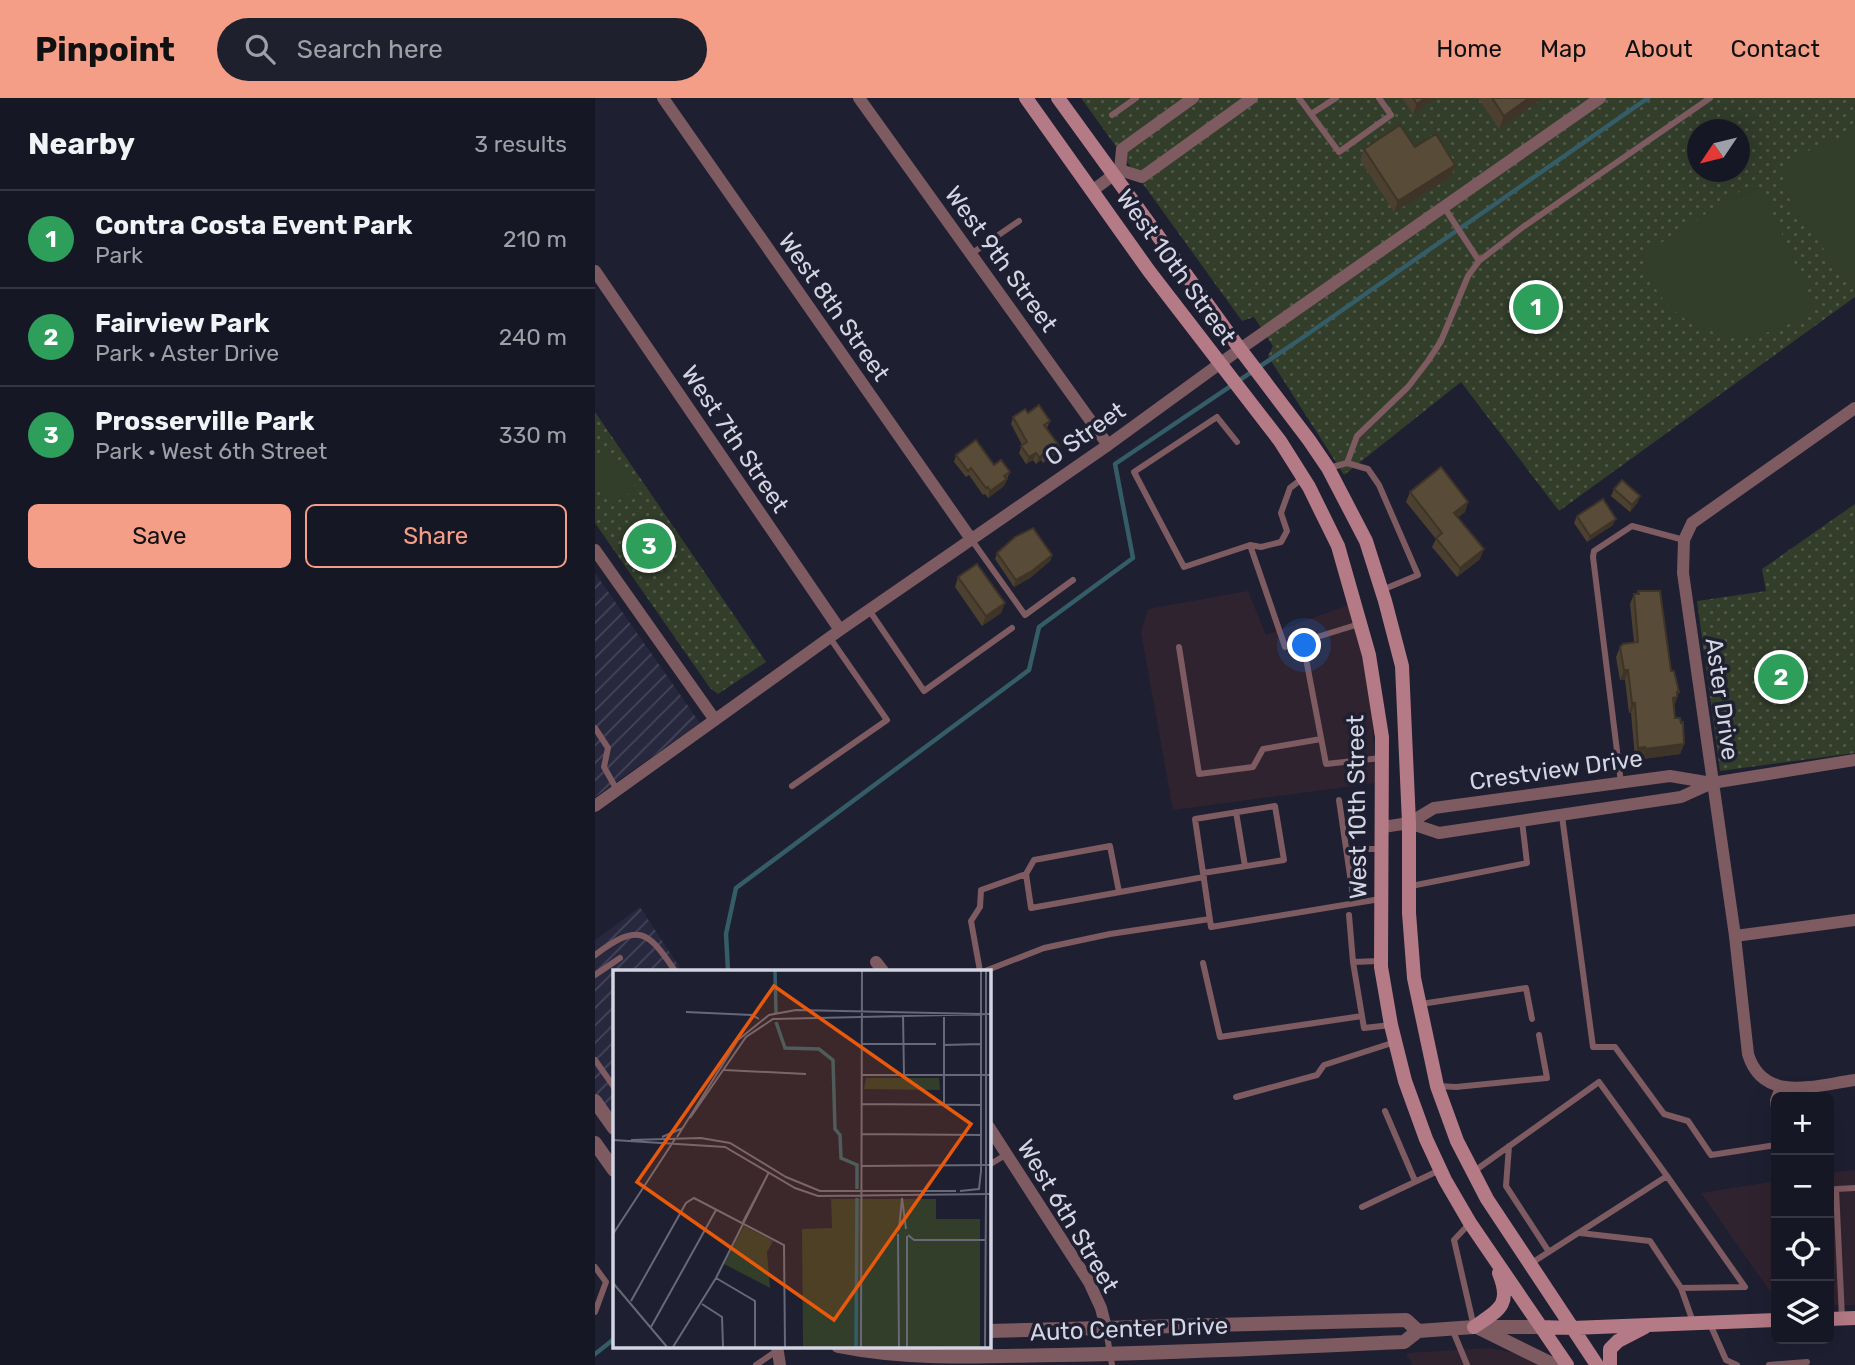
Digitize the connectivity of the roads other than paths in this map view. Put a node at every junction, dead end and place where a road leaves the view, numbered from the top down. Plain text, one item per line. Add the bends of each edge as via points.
1 (663, 98) edge
2 (859, 98) edge
3 (1027, 98) edge
4 (1058, 98) edge
5 (1136, 98) edge
6 (1193, 98) edge
7 (1252, 98) edge
8 (1299, 98) edge
9 (1336, 98) edge
10 (1379, 98) edge
11 (1600, 98) edge
12 (1710, 98) edge
13 (1311, 114) junction
14 (1112, 115) dead end
15 (1118, 172) junction
16 (1092, 191) junction
17 (1444, 207) junction
18 (1019, 221) dead end
19 (971, 254) junction
20 (1479, 261) junction
21 (595, 271) edge
22 (1240, 349) junction
23 (1220, 364) junction
24 (1855, 408) edge
25 (1237, 442) dead end
26 (1108, 445) junction
27 (1347, 463) junction
28 (1328, 468) junction
29 (1303, 478) junction
30 (971, 539) junction
31 (1684, 540) junction
32 (1250, 545) junction
33 (595, 550) edge
34 (1073, 580) dead end
35 (1382, 590) junction
36 (869, 610) junction
37 (1361, 624) junction
38 (1012, 628) dead end
39 (835, 634) junction
40 (1303, 643) junction
41 (1179, 647) dead end
42 (715, 720) junction
43 (595, 728) edge
44 (1321, 739) junction
45 (1382, 758) junction
46 (1855, 760) edge
47 (595, 765) edge
48 (604, 767) junction
49 (1621, 783) junction
50 (1712, 783) junction
51 (792, 786) dead end
52 (617, 790) junction
53 (1339, 800) dead end
54 (595, 806) edge
55 (1236, 812) junction
56 (1562, 814) junction
57 (1522, 820) junction
58 (1409, 823) junction
59 (1383, 827) junction
60 (1347, 849) junction
61 (1383, 849) junction
62 (1244, 866) junction
63 (1026, 874) junction
64 (1204, 875) junction
65 (1409, 887) junction
66 (1119, 892) junction
67 (1382, 898) junction
68 (1354, 903) junction
69 (1349, 915) dead end
70 (1210, 919) junction
71 (1855, 920) edge
72 (1735, 936) junction
73 (595, 955) edge
74 (620, 958) dead end
75 (1381, 961) junction
76 (1353, 962) junction
77 (1203, 963) dead end
78 (674, 970) edge
79 (980, 970) edge
80 (988, 970) edge
81 (595, 975) edge
82 (1419, 1004) junction
83 (1362, 1016) junction
84 (1532, 1019) dead end
85 (1391, 1025) junction
86 (1539, 1035) dead end
87 (1395, 1042) junction
88 (595, 1060) edge
89 (1855, 1080) edge
90 (613, 1086) edge
91 (1437, 1086) junction
92 (1778, 1087) junction
93 (1776, 1092) edge
94 (1236, 1097) dead end
95 (595, 1101) edge
96 (1385, 1111) dead end
97 (613, 1127) edge
98 (991, 1130) edge
99 (595, 1143) edge
100 (1509, 1146) junction
101 (1771, 1146) edge
102 (1007, 1154) junction
103 (991, 1164) edge
104 (613, 1169) edge
105 (1440, 1170) junction
106 (1473, 1171) junction
107 (1667, 1176) junction
108 (1415, 1181) junction
109 (1855, 1188) edge
110 (1362, 1207) dead end
111 (1470, 1223) junction
112 (1579, 1233) junction
113 (1549, 1252) junction
114 (1492, 1255) junction
115 (1530, 1264) junction
116 (595, 1267) edge
117 (1681, 1288) junction
118 (595, 1312) edge
119 (1842, 1318) edge
120 (1771, 1320) edge
121 (1693, 1322) junction
122 (1709, 1322) junction
123 (1648, 1325) junction
124 (1476, 1327) junction
125 (1541, 1327) junction
126 (1106, 1328) junction
127 (1572, 1328) junction
128 (1452, 1329) junction
129 (991, 1331) edge
130 (1418, 1331) junction
131 (777, 1348) edge
132 (850, 1348) edge
133 (1111, 1359) edge
134 (1807, 1362) dead end
135 (756, 1365) edge
136 (780, 1365) edge
137 (1467, 1365) edge
138 (1554, 1365) edge
139 (1567, 1365) edge
140 (1597, 1365) edge
141 (1610, 1365) edge
142 (1737, 1365) edge
143 (1769, 1365) edge

1 - 30 street, West 8th Street
2 - 19 street, West 9th Street
3 - 16 main road, West 10th Street
4 - 15 main road, West 10th Street
5 - 14 lane
6 - 15 street via 1122,149
7 - 15 street via 1142,177
8 - 13 lane
9 - 13 lane
10 - 13 lane via 1391,115 1339,152
11 - 17 street, O Street
12 - 20 lane
15 - 16 street
15 - 22 main road, West 10th Street
16 - 23 main road, West 10th Street
17 - 20 lane
17 - 22 street, O Street
18 - 19 lane
19 - 26 street, West 9th Street
20 - 27 lane via 1428,361 1357,436
21 - 39 street, West 7th Street
22 - 23 street, O Street
22 - 28 main road, West 10th Street
23 - 26 street, O Street
23 - 29 main road, West 10th Street
24 - 31 street via 1707,510 1692,523
25 - 32 lane via 1217,416 1134,472 1184,567
26 - 30 street, O Street
27 - 28 lane
27 - 35 lane via 1368,468 1379,485 1418,575
28 - 35 main road, West 10th Street via 1366,541
29 - 32 lane via 1290,488 1281,513 1287,531 1281,542
29 - 37 main road, West 10th Street via 1338,546
30 - 34 lane via 1025,615
30 - 36 street, O Street
31 - 49 lane via 1632,526 1594,551
31 - 50 street, Aster Drive via 1683,573
32 - 40 lane via 1285,647
33 - 42 street
35 - 58 main road, West 10th Street via 1402,666
36 - 38 lane via 924,691
36 - 39 street, O Street
37 - 40 lane
37 - 45 main road, West 10th Street
39 - 42 street, O Street
39 - 51 lane via 887,720
40 - 44 lane
41 - 44 lane via 1199,775 1253,767 1263,749
42 - 52 street, O Street
43 - 48 lane via 608,748
44 - 45 lane via 1326,764
45 - 59 main road, West 10th Street
46 - 50 street, Crestview Drive
47 - 48 lane
48 - 52 lane
49 - 50 street, Crestview Drive via 1670,776
49 - 58 street, Crestview Drive via 1434,808
50 - 56 street, Crestview Drive via 1681,797
50 - 72 street, Aster Drive
52 - 54 street, O Street
53 - 60 lane
55 - 62 lane
55 - 62 lane via 1275,806 1283,860
55 - 64 lane via 1195,820
56 - 57 street, Crestview Drive
56 - 101 lane via 1593,1047 1615,1047 1664,1114 1688,1121 1711,1154
57 - 58 street, Crestview Drive via 1439,833
57 - 65 lane via 1527,863
58 - 59 street, Crestview Drive
58 - 65 main road, West 10th Street
59 - 61 main road, West 10th Street
60 - 61 lane
60 - 68 lane
61 - 67 main road, West 10th Street
62 - 64 lane
63 - 66 lane via 1031,908
63 - 66 lane via 1034,860 1110,846
63 - 79 lane via 981,890 980,907 971,921
64 - 66 lane
64 - 70 lane
65 - 82 main road, West 10th Street
67 - 68 lane
67 - 75 main road, West 10th Street
68 - 70 lane via 1211,927
69 - 76 lane
70 - 80 lane via 1044,948
71 - 72 street
72 - 92 street, Aster Drive via 1748,1055 1759,1077
73 - 78 lane via 631,934 643,935 658,946
74 - 81 lane
75 - 76 lane
75 - 85 main road, West 10th Street
76 - 83 lane
77 - 83 lane via 1220,1037
82 - 84 lane via 1526,988
82 - 91 main road, West 10th Street
83 - 85 lane via 1364,1028
85 - 87 main road, West 10th Street
86 - 91 lane via 1547,1078
87 - 94 lane via 1324,1065 1317,1075
87 - 105 main road, West 10th Street via 1405,1081
88 - 90 lane
89 - 92 street
91 - 106 main road, West 10th Street
92 - 93 lane
95 - 97 street
96 - 108 lane
98 - 102 street, West 6th Street
99 - 104 street
100 - 106 lane
100 - 107 lane via 1599,1082
100 - 113 lane via 1506,1186
102 - 103 lane
102 - 126 street, West 6th Street via 1089,1282
105 - 108 lane
105 - 111 main road, West 10th Street
106 - 115 main road, West 10th Street
107 - 112 lane
107 - 117 lane via 1745,1287
108 - 110 lane
109 - 119 lane via 1836,1189
111 - 114 main road, West 10th Street
111 - 124 lane via 1454,1240
112 - 113 lane
112 - 117 lane via 1650,1241
113 - 115 lane
114 - 124 main road via 1505,1288 1504,1302
114 - 125 main road, West 10th Street
115 - 127 main road, West 10th Street
116 - 118 lane via 606,1282
117 - 121 lane
120 - 122 main road, Auto Center Drive
121 - 122 main road, Auto Center Drive
121 - 123 main road, Auto Center Drive
122 - 142 lane via 1726,1360
123 - 127 main road, Auto Center Drive
123 - 141 main road via 1618,1340 1610,1349
124 - 125 street, Auto Center Drive
124 - 128 street, Auto Center Drive
124 - 138 street
125 - 127 main road, Auto Center Drive
125 - 139 main road, West 10th Street
126 - 129 street, Auto Center Drive
126 - 130 street, Auto Center Drive via 1406,1320
126 - 133 lane
127 - 140 main road, West 10th Street
128 - 130 street, Auto Center Drive
128 - 137 lane
130 - 133 street, Auto Center Drive via 1404,1342
131 - 135 lane
131 - 136 street
132 - 133 street, Auto Center Drive via 933,1357
134 - 143 lane

